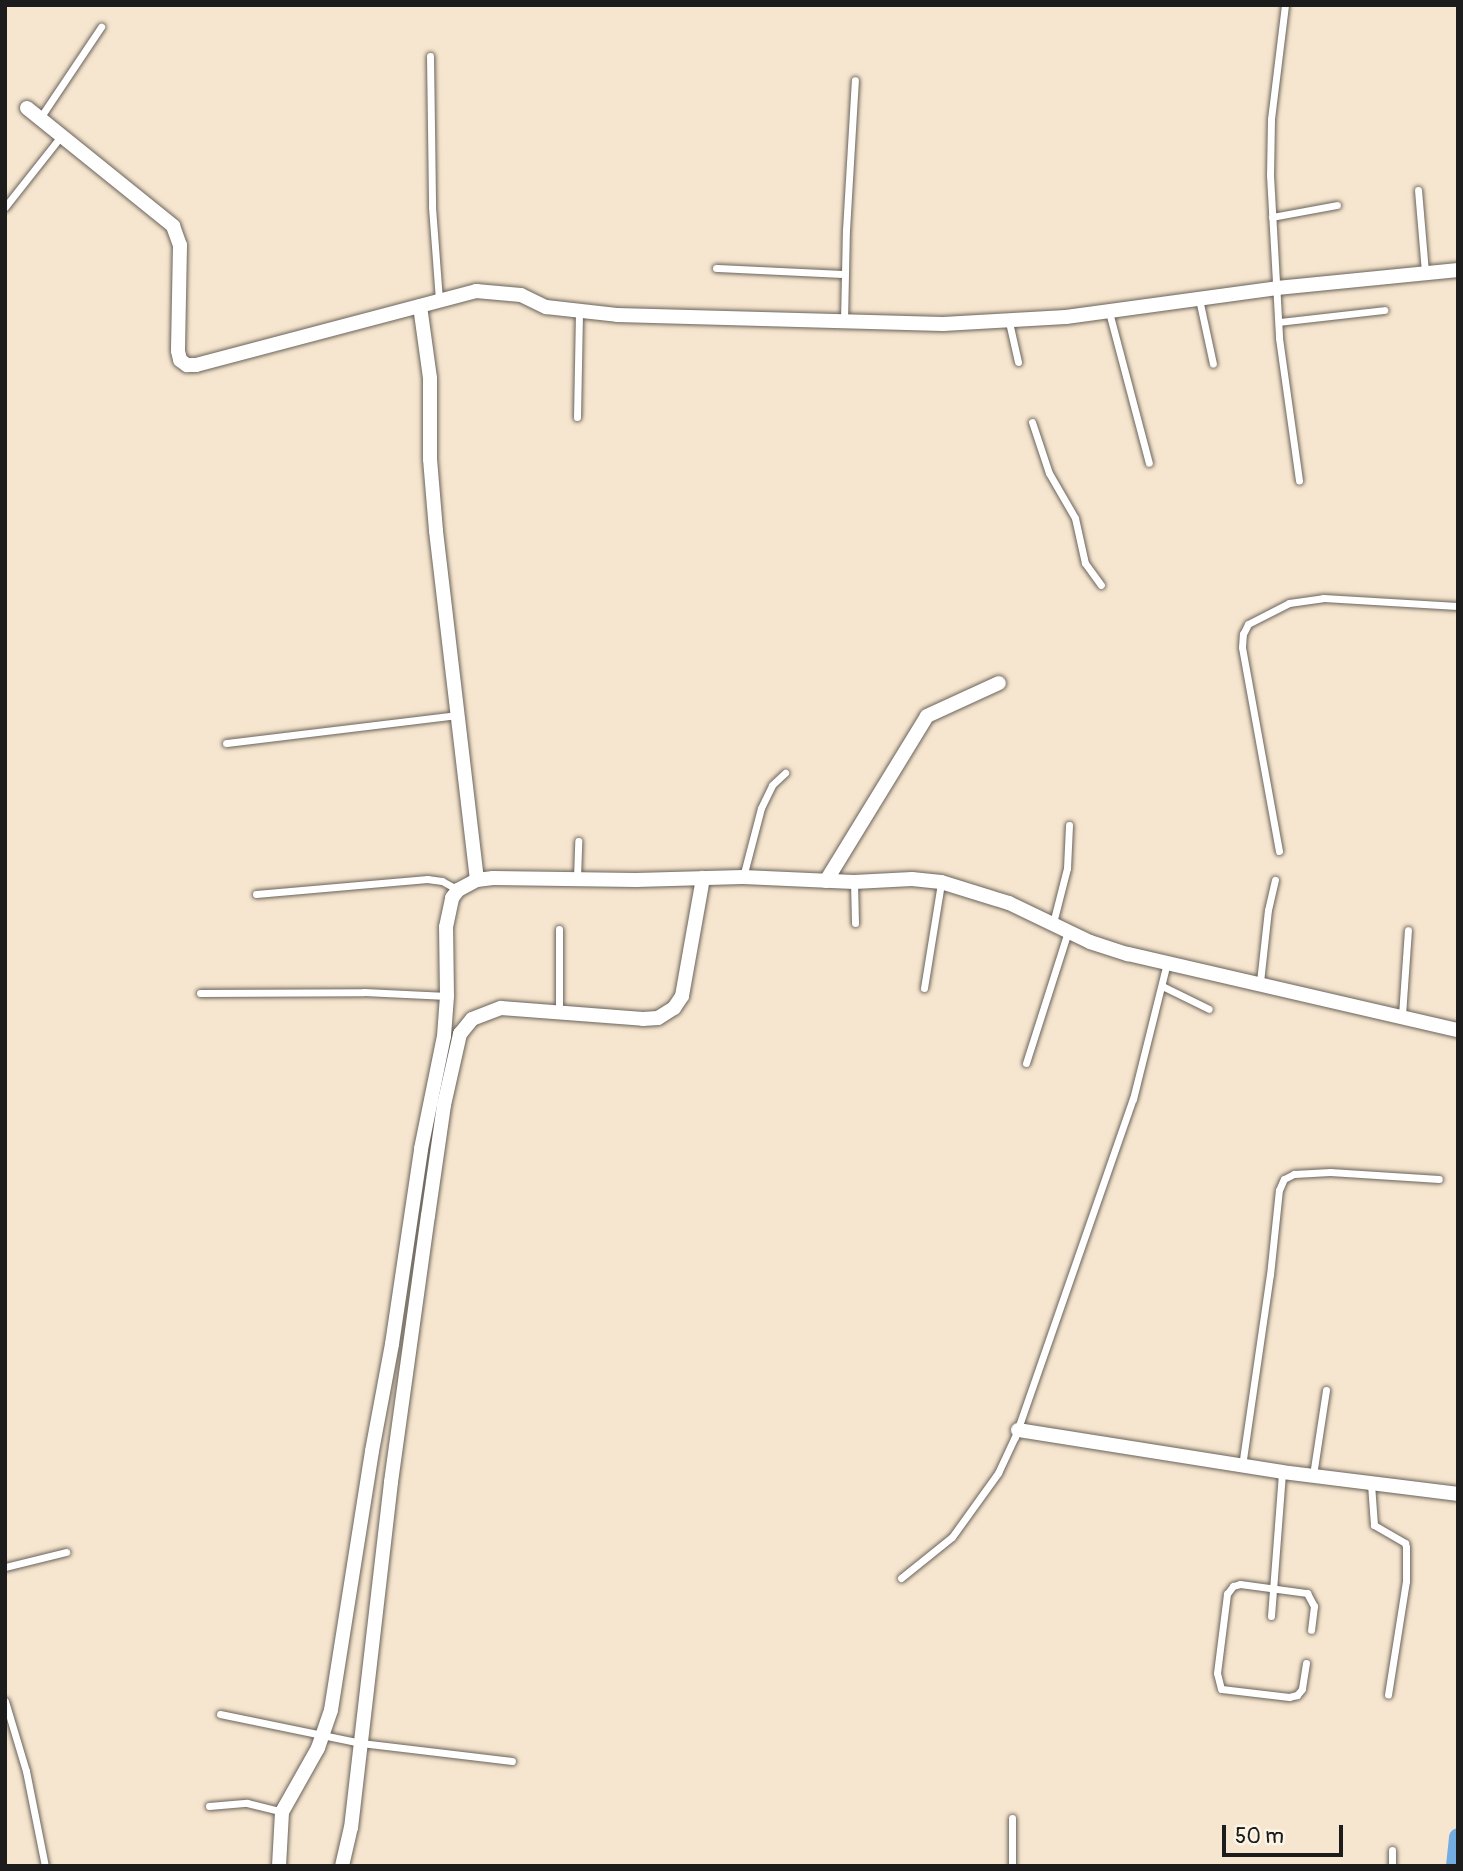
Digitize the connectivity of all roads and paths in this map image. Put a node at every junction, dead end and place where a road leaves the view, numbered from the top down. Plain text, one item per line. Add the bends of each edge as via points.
1 (1285, 5) edge
2 (101, 27) dead end
3 (430, 57) dead end
4 (855, 80) dead end
5 (27, 108) dead end
6 (40, 118) junction
7 (62, 135) junction
8 (1418, 190) dead end
9 (1337, 205) dead end
10 (5, 207) edge
11 (1272, 217) junction
12 (716, 268) dead end
13 (1458, 270) edge
14 (1425, 272) junction
15 (844, 274) junction
16 (1277, 288) junction
17 (1199, 299) junction
18 (439, 301) junction
19 (420, 306) junction
20 (1384, 310) dead end
21 (579, 312) junction
22 (1109, 312) junction
23 (844, 322) junction
24 (1009, 322) junction
25 (1279, 322) junction
26 (1018, 362) dead end
27 (1213, 364) dead end
28 (576, 417) dead end
29 (1032, 422) dead end
30 (1149, 463) dead end
31 (1299, 481) dead end
32 (1101, 585) dead end
33 (1458, 606) edge
34 (999, 683) dead end
35 (458, 715) junction
36 (226, 743) dead end
37 (785, 773) dead end
38 (1069, 825) dead end
39 (578, 841) dead end
40 (1279, 851) dead end
41 (743, 877) junction
42 (577, 878) junction
43 (703, 878) junction
44 (477, 880) junction
45 (1275, 880) dead end
46 (826, 881) junction
47 (941, 882) junction
48 (854, 883) junction
49 (458, 890) junction
50 (256, 894) dead end
51 (855, 923) dead end
52 (1053, 923) junction
53 (559, 929) dead end
54 (1408, 930) dead end
55 (1069, 931) junction
56 (1167, 963) junction
57 (1260, 982) junction
58 (1162, 986) junction
59 (924, 988) dead end
60 (200, 993) dead end
61 (447, 996) junction
62 (1209, 1009) dead end
63 (559, 1013) junction
64 (1402, 1015) junction
65 (1458, 1030) edge
66 (1026, 1063) dead end
67 (1440, 1179) dead end
68 (1326, 1390) dead end
69 (1018, 1430) junction
70 (1242, 1466) junction
71 (1282, 1472) junction
72 (1314, 1475) junction
73 (1371, 1484) junction
74 (1458, 1494) edge
75 (66, 1552) dead end
76 (5, 1567) edge
77 (901, 1578) dead end
78 (1273, 1588) junction
79 (1271, 1616) dead end
80 (1311, 1630) dead end
81 (1306, 1663) dead end
82 (1388, 1695) dead end
83 (5, 1701) edge
84 (220, 1714) dead end
85 (323, 1735) junction
86 (361, 1743) junction
87 (512, 1761) dead end
88 (209, 1806) dead end
89 (282, 1812) junction
90 (1012, 1818) dead end
91 (1392, 1850) dead end
92 (45, 1866) edge
93 (279, 1866) edge
94 (342, 1866) edge
95 (1012, 1866) edge
96 (1392, 1866) edge

1 - 11 lane via 1271,119
2 - 6 lane
3 - 18 lane via 432,207
4 - 15 lane
5 - 6 street
6 - 7 street
7 - 10 lane
7 - 19 street via 173,226 180,245 178,351 187,365
8 - 14 lane
9 - 11 lane
11 - 16 lane
12 - 15 lane
13 - 14 street
14 - 16 street
15 - 23 lane
16 - 17 street
16 - 25 lane
17 - 22 street
17 - 27 lane
18 - 19 street
18 - 21 street via 496,291
19 - 35 street via 430,378 435,519
20 - 25 lane
21 - 23 street
21 - 28 lane
22 - 24 street
22 - 30 lane
23 - 24 street
24 - 26 lane
25 - 31 lane
29 - 32 lane via 1049,473 1075,518 1085,563
33 - 40 lane via 1323,598 1289,603 1248,624 1242,647
34 - 46 street via 927,716
35 - 36 lane
35 - 44 street
37 - 41 lane via 772,785 761,808
38 - 52 lane via 1065,882
39 - 42 lane
41 - 43 street
41 - 46 street
42 - 43 street
42 - 44 street
43 - 63 street via 682,996 674,1008 657,1018 643,1019
44 - 49 street
45 - 57 lane
46 - 48 street
47 - 48 street via 912,878
47 - 52 street via 998,899
47 - 59 lane
48 - 51 lane
49 - 50 lane via 427,879
49 - 61 street via 446,927
52 - 55 street
53 - 63 lane
54 - 64 lane
55 - 56 street via 1090,942
55 - 66 lane
56 - 57 street
56 - 58 lane
57 - 64 street
58 - 62 lane
58 - 69 lane via 1133,1099
60 - 61 lane
61 - 85 street via 331,1710
63 - 86 street via 488,1011 466,1027 455,1050 391,1482
64 - 65 street
67 - 70 lane via 1330,1172 1283,1179
68 - 72 lane
69 - 70 street
69 - 77 lane via 998,1473 952,1537
70 - 71 street
71 - 72 street
71 - 78 lane
72 - 73 street
73 - 74 street
73 - 82 lane via 1374,1525 1405,1542 1406,1547 1406,1581
75 - 76 lane
78 - 79 lane
78 - 80 lane via 1307,1593 1314,1606
78 - 81 lane via 1240,1584 1227,1594 1217,1684 1221,1689 1289,1698 1302,1689
83 - 92 lane via 26,1771
84 - 85 lane
85 - 86 lane
85 - 89 street
86 - 87 lane
86 - 94 street
88 - 89 lane via 247,1803
89 - 93 street
90 - 95 lane
91 - 96 lane

